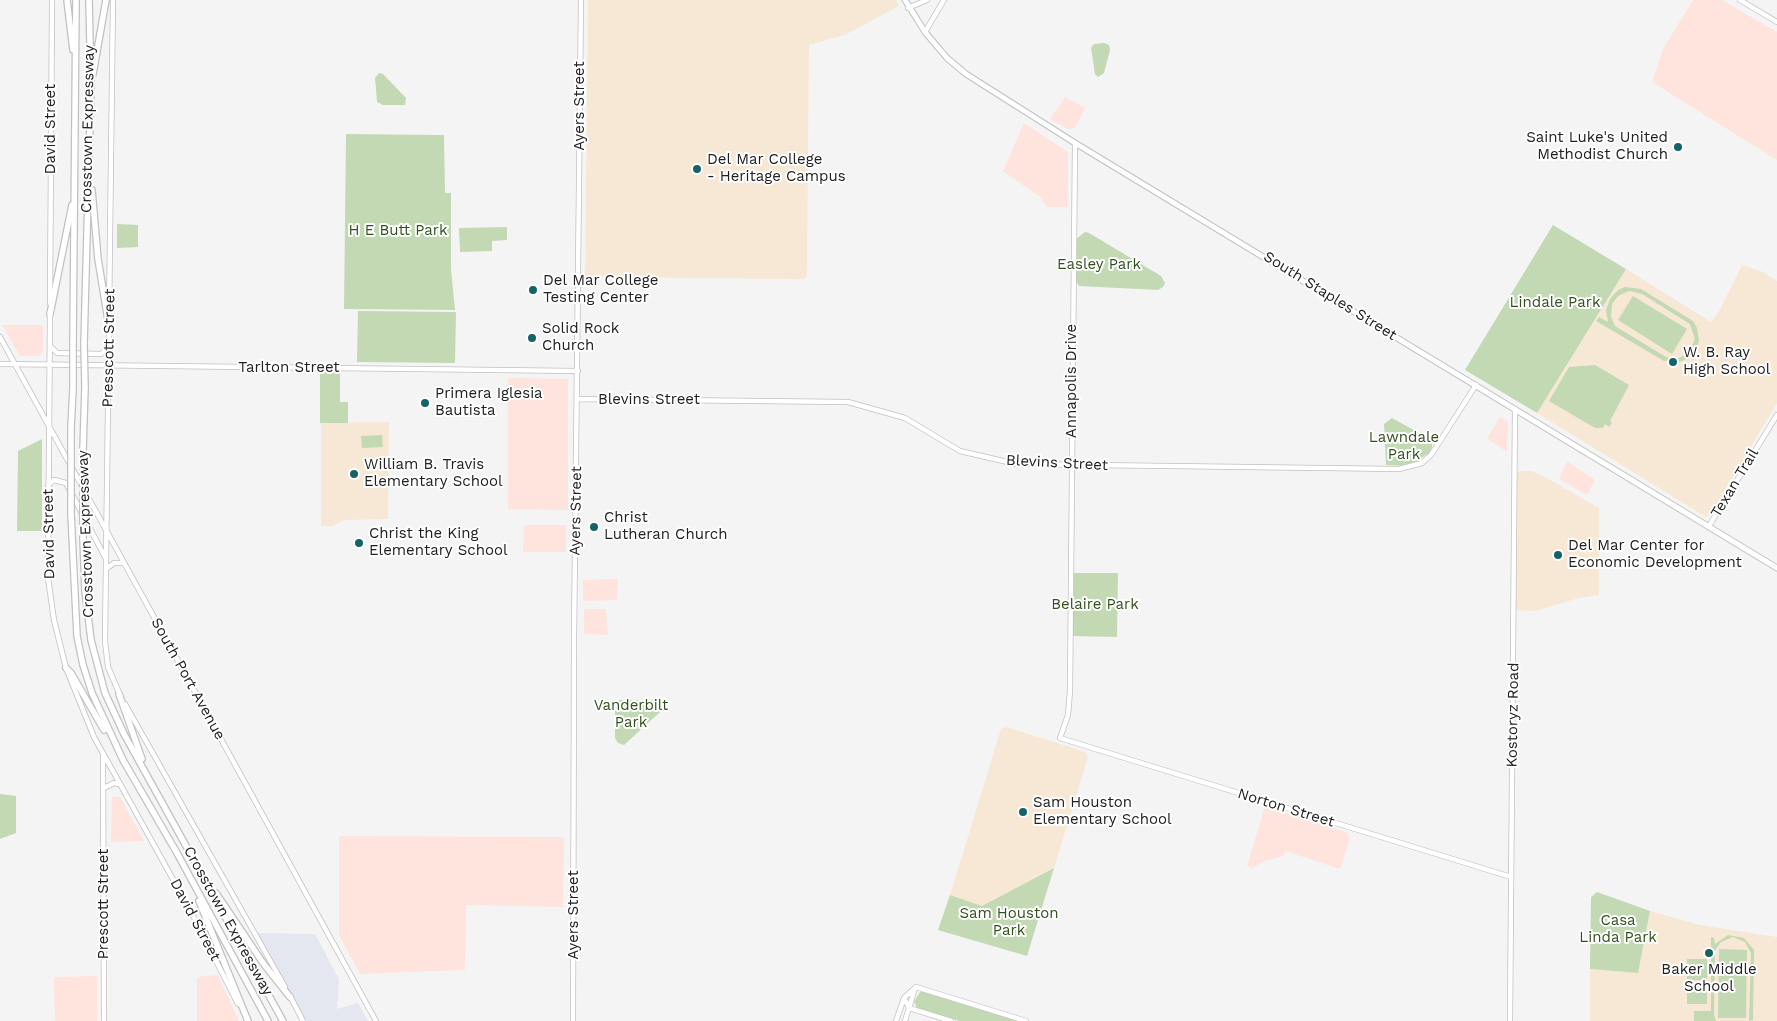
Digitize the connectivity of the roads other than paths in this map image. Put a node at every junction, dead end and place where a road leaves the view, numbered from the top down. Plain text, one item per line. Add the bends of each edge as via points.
1 (52, 0) edge
2 (67, 0) edge
3 (76, 0) edge
4 (88, 0) edge
5 (106, 0) edge
6 (113, 0) edge
7 (581, 0) edge
8 (905, 0) edge
9 (915, 0) edge
10 (927, 0) edge
11 (944, 0) edge
12 (1740, 0) edge
13 (908, 8) junction
14 (1777, 22) edge
15 (924, 32) junction
16 (76, 77) junction
17 (91, 86) junction
18 (1075, 144) junction
19 (89, 163) junction
20 (76, 183) junction
21 (50, 314) junction
22 (109, 326) junction
23 (0, 337) edge
24 (49, 345) junction
25 (109, 348) junction
26 (0, 364) edge
27 (15, 364) junction
28 (49, 364) junction
29 (109, 364) junction
30 (578, 371) junction
31 (1476, 385) junction
32 (578, 399) junction
33 (1515, 409) junction
34 (1777, 415) edge
35 (48, 425) junction
36 (1071, 466) junction
37 (48, 485) junction
38 (1709, 526) junction
39 (107, 531) junction
40 (106, 560) junction
41 (124, 563) junction
42 (1777, 568) edge
43 (106, 569) junction
44 (66, 668) junction
45 (119, 694) junction
46 (1060, 738) joint
47 (103, 755) junction
48 (123, 760) junction
49 (149, 780) junction
50 (120, 784) junction
51 (104, 788) junction
52 (194, 860) junction
53 (187, 874) junction
54 (1511, 877) junction
55 (916, 987) junction
56 (290, 997) junction
57 (904, 998) junction
58 (909, 1008) junction
59 (104, 1021) edge
60 (248, 1021) edge
61 (268, 1021) edge
62 (283, 1021) edge
63 (304, 1021) edge
64 (376, 1021) edge
65 (573, 1021) edge
66 (896, 1021) edge
67 (905, 1021) edge
68 (951, 1021) edge
69 (1026, 1021) edge
70 (1510, 1021) edge

1 - 21 main road, David Street
2 - 16 highway
3 - 16 highway, Crosstown Expressway
4 - 17 highway, Crosstown Expressway
5 - 17 highway
6 - 22 main road, Presscott Street
7 - 30 main road, Ayers Street
8 - 13 main road, South Staples Street
9 - 13 main road
10 - 13 main road
11 - 15 main road
12 - 14 main road
13 - 15 main road, South Staples Street
15 - 18 main road, South Staples Street via 946,58 966,74
16 - 20 highway, Crosstown Expressway
17 - 19 highway, Crosstown Expressway
18 - 31 main road, South Staples Street
18 - 36 main road, Annapolis Drive
19 - 22 highway via 98,259
19 - 49 highway, Crosstown Expressway, bridge via 83,450 85,591 90,640 105,692
20 - 21 highway
20 - 48 highway, Crosstown Expressway, bridge via 71,428 74,599 83,665 103,722
21 - 24 main road, David Street
22 - 25 main road, Presscott Street
23 - 27 main road, South Port Avenue
24 - 25 main road via 57,353 101,354
24 - 28 main road, David Street
25 - 29 main road, Presscott Street
26 - 27 main road, Tarlton Street
27 - 28 main road, Tarlton Street
27 - 35 main road, South Port Avenue
28 - 29 main road, Tarlton Street
28 - 35 main road, David Street
29 - 30 main road, Tarlton Street
29 - 39 main road, Presscott Street
30 - 32 main road, Ayers Street
31 - 33 main road, South Staples Street
31 - 36 main road, Blevins Street via 1431,455 1411,468
32 - 36 main road, Blevins Street via 848,402 904,418 960,451 1016,464
32 - 65 main road, Ayers Street
33 - 38 main road, South Staples Street
33 - 54 main road, Kostoryz Road
34 - 38 main road, Texan Trail
35 - 37 main road, David Street
35 - 39 main road, South Port Avenue
36 - 46 main road, Annapolis Drive via 1070,691 1068,715
37 - 40 main road via 54,480 66,483
37 - 44 main road, David Street via 48,578
38 - 42 main road, South Staples Street
39 - 40 main road, Presscott Street
39 - 41 main road, South Port Avenue
40 - 43 main road, Presscott Street
41 - 43 main road via 114,563
41 - 64 main road, South Port Avenue
43 - 45 main road, Presscott Street via 106,656
44 - 47 main road, David Street
44 - 48 highway
45 - 49 highway
45 - 56 main road, Crosstown Expressway
46 - 54 main road, Norton Street
47 - 50 main road, David Street
47 - 51 main road, Prescott Street
48 - 53 highway, Crosstown Expressway
49 - 52 highway, Crosstown Expressway
50 - 51 main road
50 - 60 main road, David Street
51 - 59 main road, Prescott Street
52 - 56 highway via 263,963
52 - 62 highway, Crosstown Expressway
53 - 60 highway
53 - 61 highway, Crosstown Expressway
54 - 70 main road, Kostoryz Road
55 - 57 main road
55 - 58 main road
55 - 69 main road
56 - 63 main road, Crosstown Expressway
57 - 58 main road
57 - 66 main road
58 - 67 main road
58 - 68 main road

